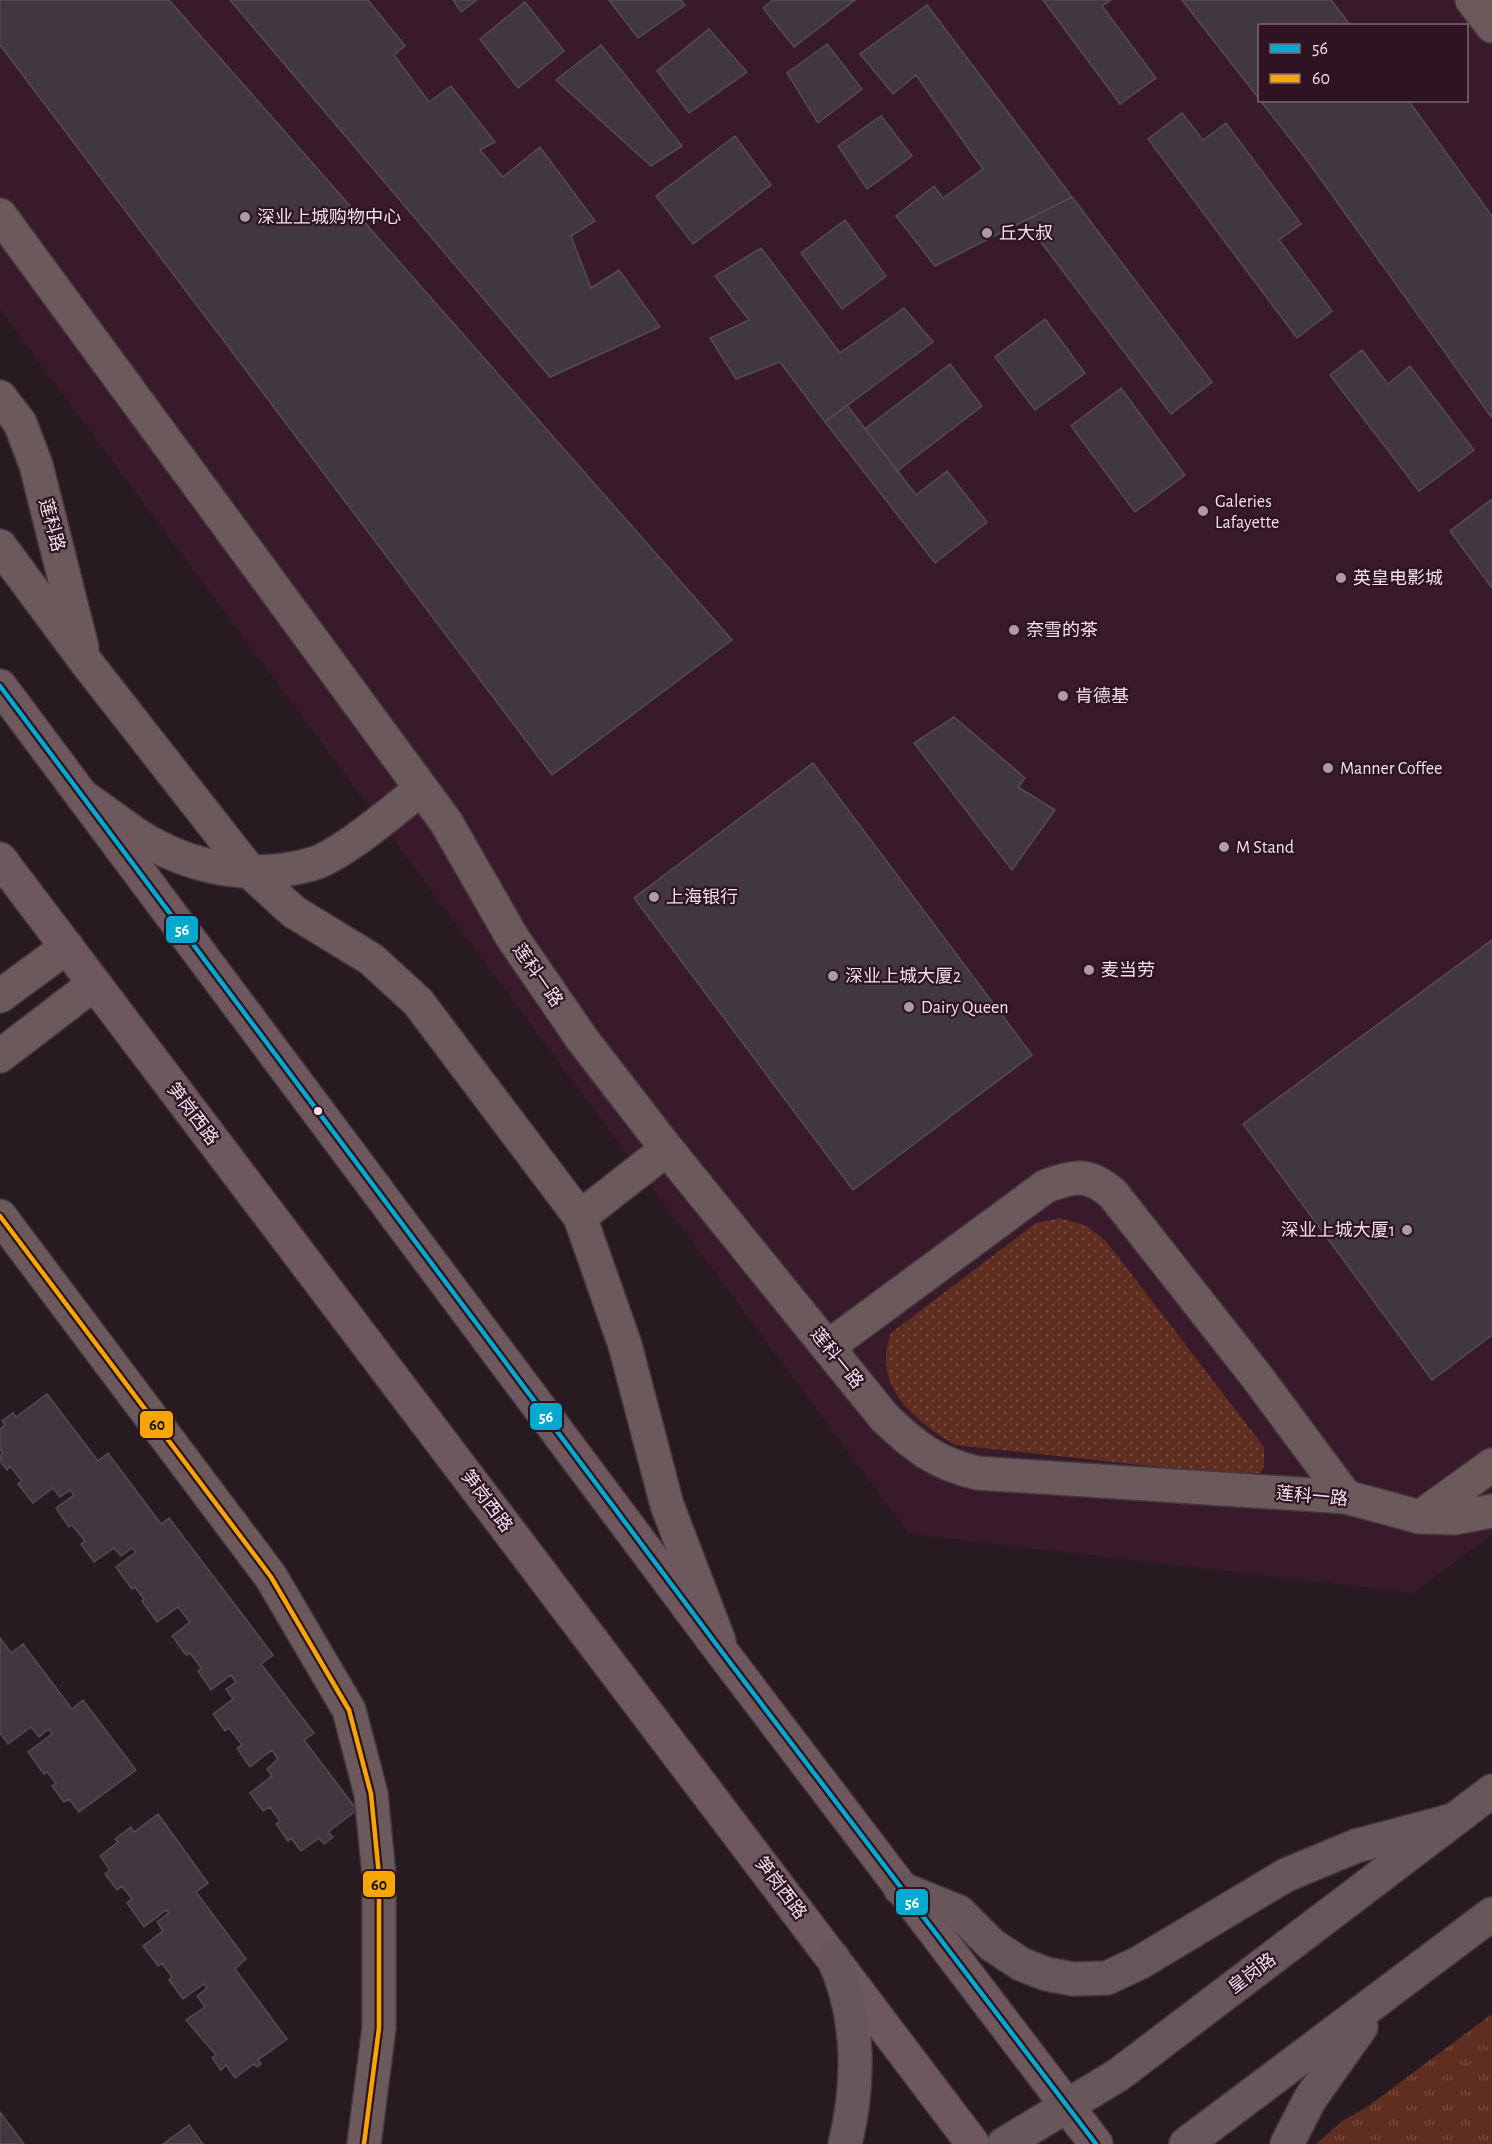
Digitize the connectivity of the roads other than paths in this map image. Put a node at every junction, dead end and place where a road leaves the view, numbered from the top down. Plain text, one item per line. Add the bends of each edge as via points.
1 (1472, 0) edge
2 (1492, 26) edge
3 (0, 215) edge
4 (0, 397) edge
5 (0, 546) edge
6 (86, 662) junction
7 (0, 687) edge
8 (421, 789) junction
9 (84, 797) junction
10 (0, 859) edge
11 (252, 874) junction
12 (67, 947) junction
13 (94, 984) junction
14 (0, 996) edge
15 (0, 1005) edge
16 (12, 1047) edge
17 (667, 1149) junction
18 (0, 1216) edge
19 (580, 1217) junction
20 (829, 1346) junction
21 (1492, 1465) edge
22 (1346, 1497) junction
23 (1492, 1511) edge
24 (1420, 1517) junction
25 (725, 1656) junction
26 (1492, 1791) edge
27 (1454, 1820) junction
28 (900, 1888) junction
29 (1492, 1914) edge
30 (833, 1958) junction
31 (1384, 1996) junction
32 (1068, 2106) junction
33 (364, 2144) edge
34 (845, 2144) edge
35 (973, 2144) edge
36 (1004, 2144) edge
37 (1096, 2144) edge
38 (1186, 2144) edge
39 (1287, 2144) edge

1 - 2 street
3 - 8 street, 莲科一路
4 - 6 street, 莲科路 via 20,423 36,465
5 - 6 street
6 - 11 street
7 - 9 main road
8 - 11 street via 353,840 313,864
8 - 17 street, 莲科一路 via 446,822 518,946 582,1039
9 - 11 street via 152,844 202,865
9 - 25 main road
10 - 12 main road, 笋岗西路
11 - 19 street via 294,912 371,959 418,1002
12 - 13 main road, 笋岗西路
12 - 14 street
13 - 16 street
13 - 30 main road, 笋岗西路
15 - 16 street
17 - 19 street
17 - 20 street, 莲科一路
18 - 33 street via 271,1577 349,1710 371,1794 379,1875 379,2028
19 - 25 street via 625,1345 667,1505
20 - 22 street, 莲科一路 via 884,1417 916,1448 958,1469
20 - 22 street via 1046,1186 1083,1177 1100,1183 1113,1194
21 - 24 street
22 - 24 street, 莲科一路
23 - 24 street, 莲科一路 via 1454,1518
25 - 28 main road
26 - 27 highway, 皇岗路
27 - 28 highway via 1356,1846 1286,1875 1107,1978 1072,1979 1021,1964 992,1945 959,1912
27 - 32 highway, 皇岗路 via 1118,2075
28 - 32 main road
29 - 31 highway
30 - 34 highway via 843,1983 855,2049 854,2099
30 - 35 main road, 笋岗西路
31 - 38 highway
31 - 39 highway via 1323,2079
32 - 36 highway, 皇岗路
32 - 37 main road

